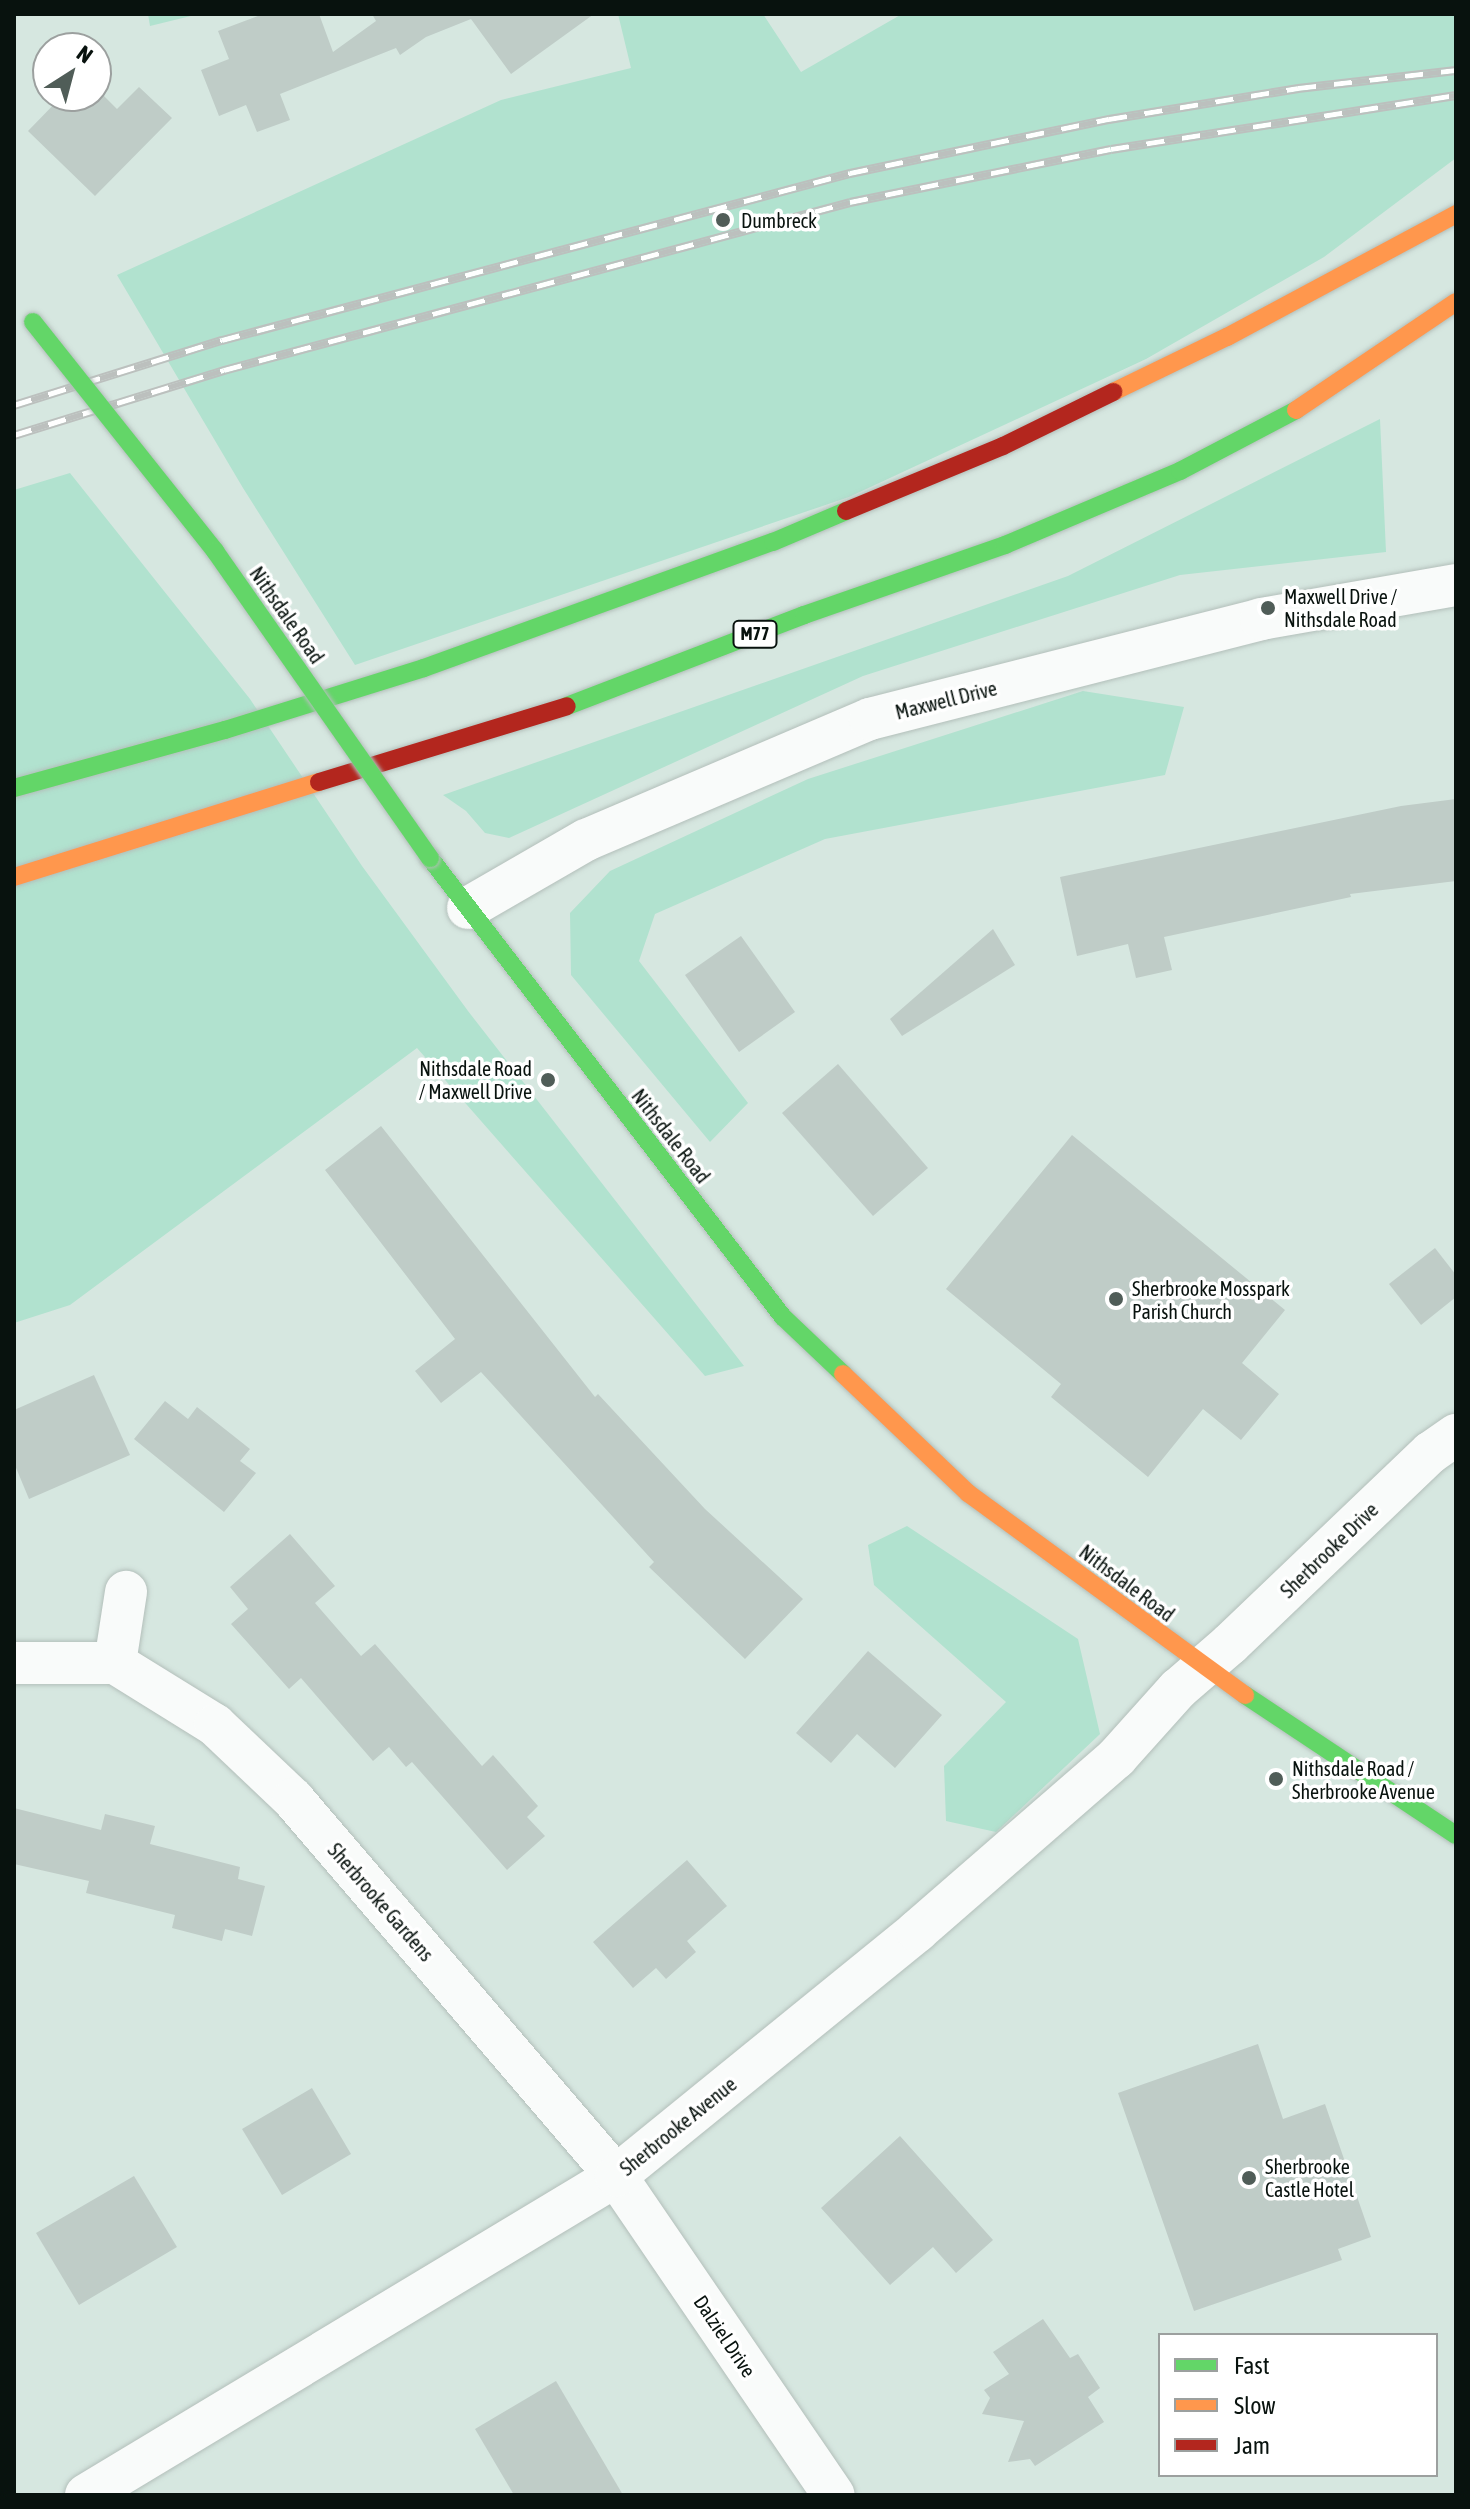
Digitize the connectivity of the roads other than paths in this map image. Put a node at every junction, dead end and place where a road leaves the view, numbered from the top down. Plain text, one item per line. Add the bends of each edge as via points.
1 (1456, 214) edge
2 (1456, 302) edge
3 (28, 317) dead end
4 (1456, 585) edge
5 (14, 788) edge
6 (14, 877) edge
7 (468, 908) junction
8 (1456, 1435) edge
9 (126, 1592) dead end
10 (14, 1663) edge
11 (115, 1663) junction
12 (1203, 1667) junction
13 (1456, 1835) edge
14 (616, 2176) junction
15 (86, 2495) edge
16 (834, 2495) edge

1 - 5 main road via 1138,381 1003,446 827,520 424,668 210,735
2 - 6 main road, M77 via 1312,401 1180,471 1005,545 582,701
3 - 7 main road, Nithsdale Road, bridge via 215,551
4 - 7 street, Maxwell Drive via 1261,619 870,719 586,840
7 - 12 main road, Nithsdale Road via 783,1317 968,1493
8 - 12 street, Sherbrooke Drive via 1430,1453
9 - 11 street
10 - 11 street
11 - 14 street, Sherbrooke Gardens via 215,1725 293,1799
12 - 13 main road, Nithsdale Road
12 - 14 street, Sherbrooke Avenue via 1116,1758 929,1921
14 - 15 street, Sherbrooke Avenue
14 - 16 street, Dalziel Drive

